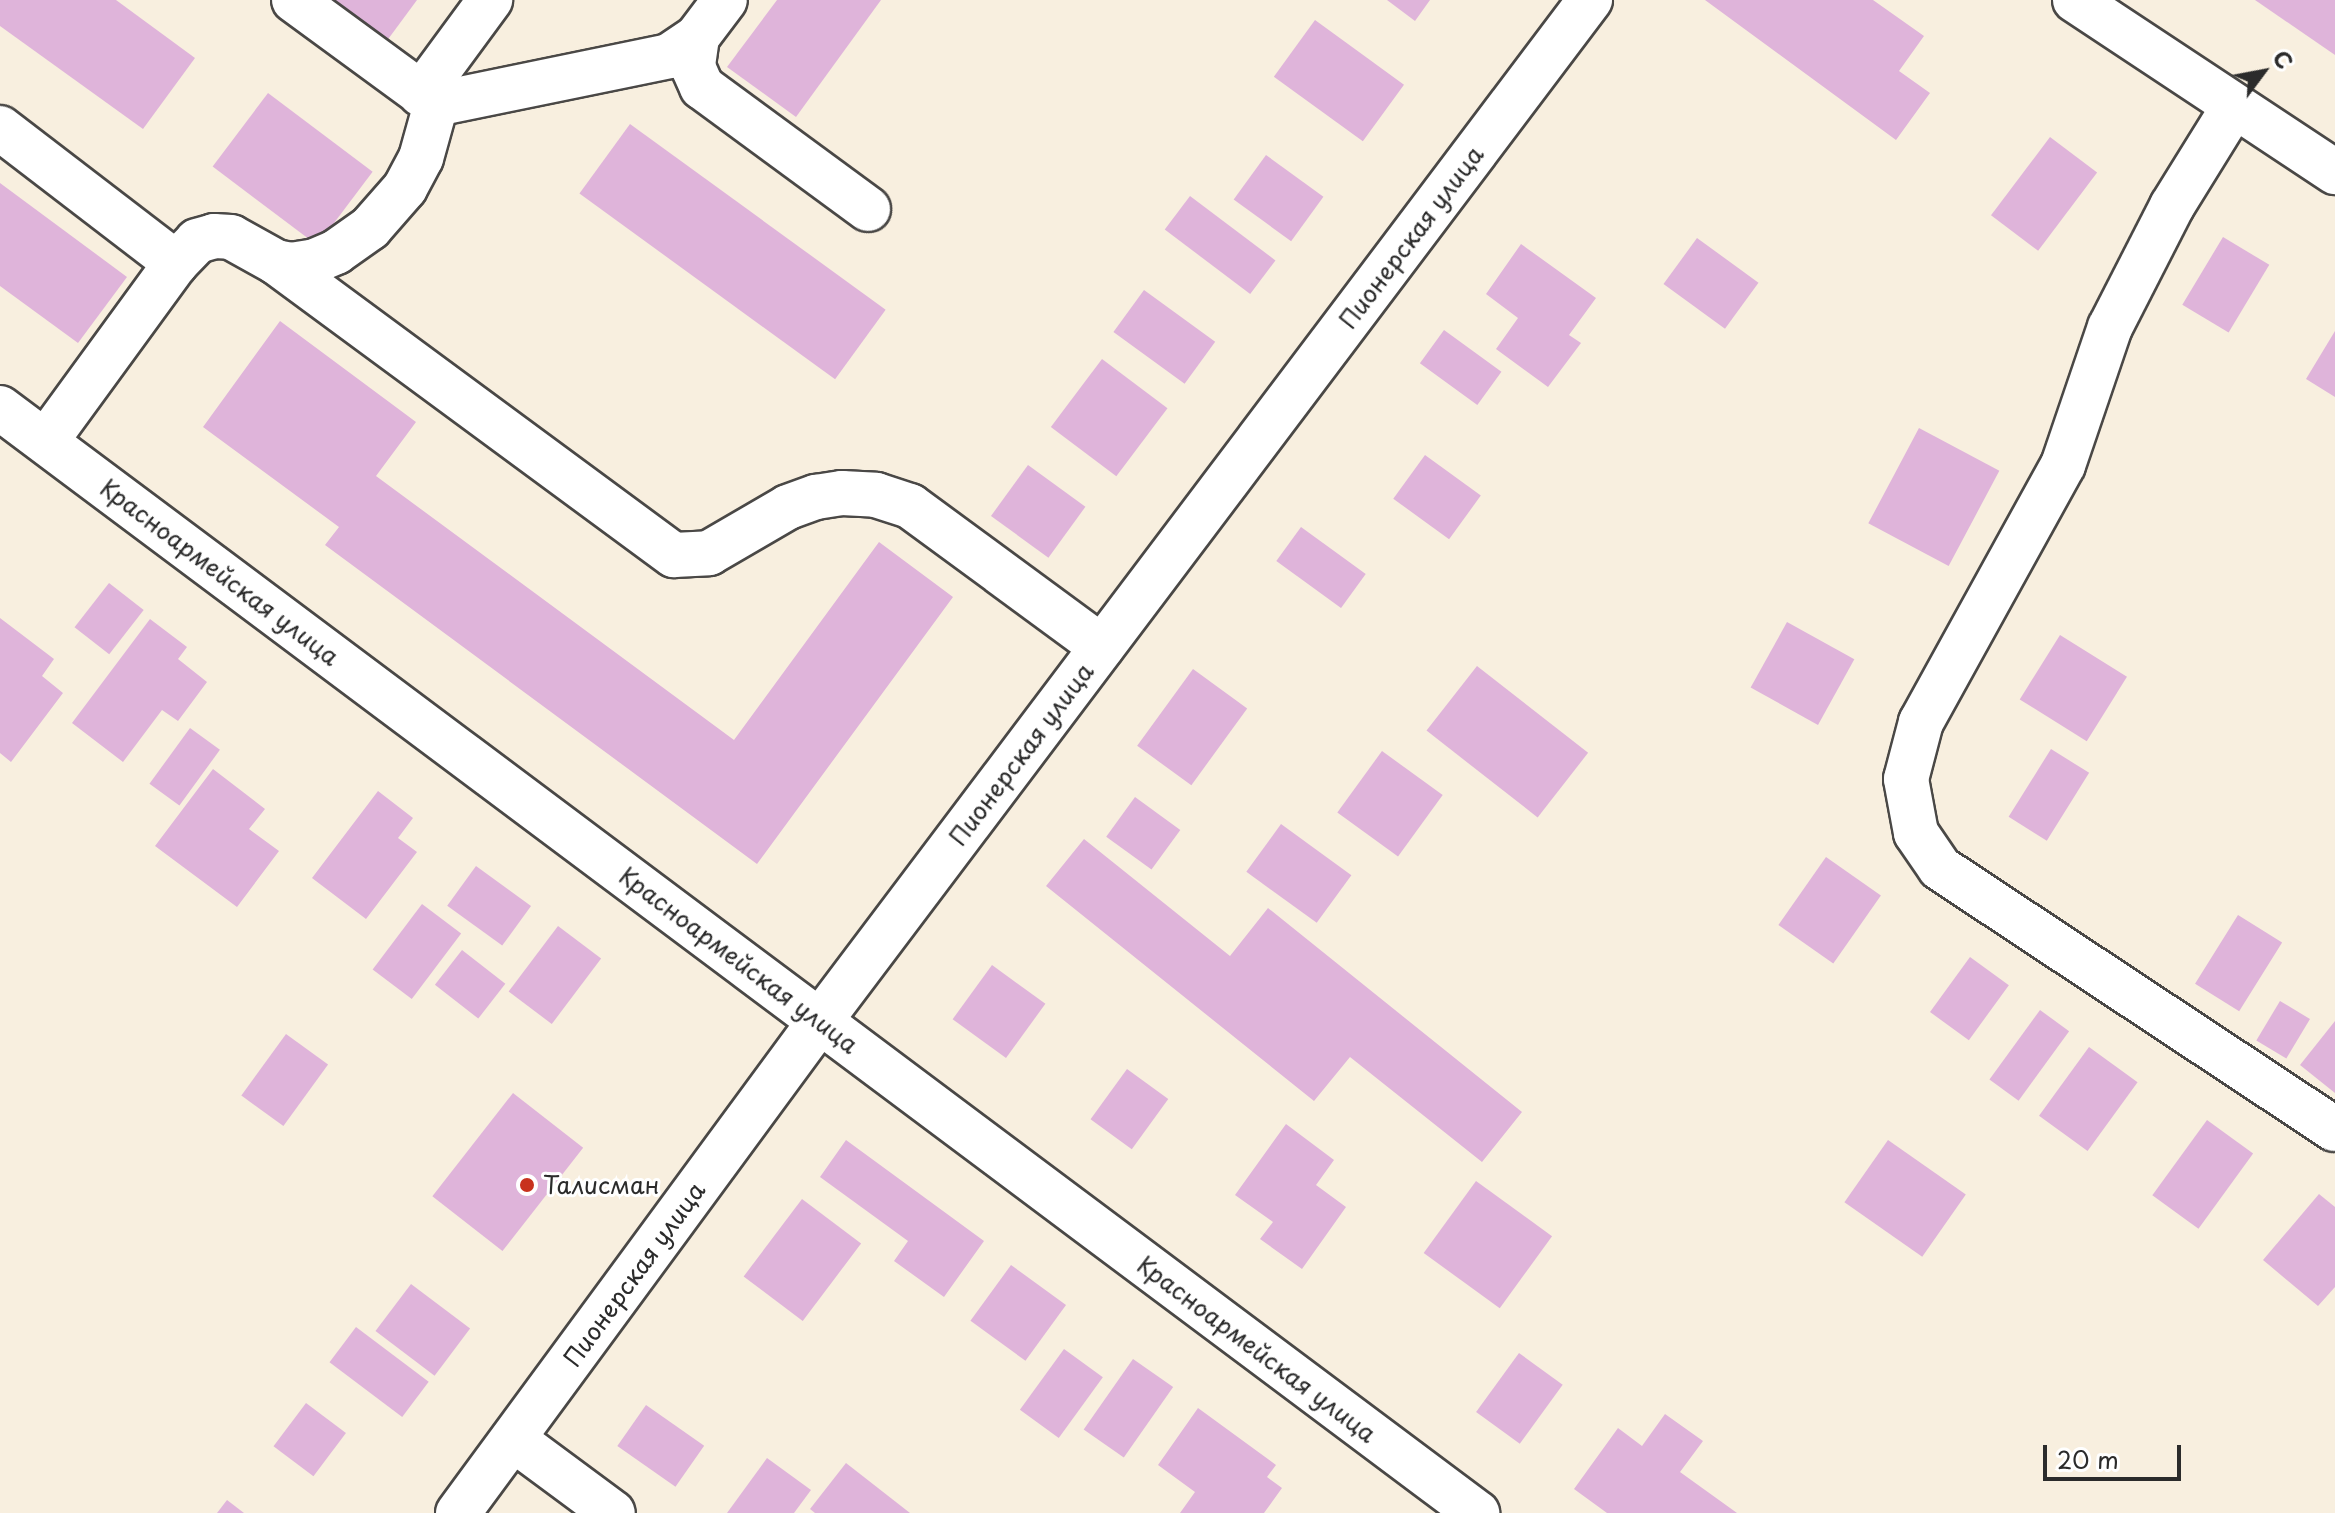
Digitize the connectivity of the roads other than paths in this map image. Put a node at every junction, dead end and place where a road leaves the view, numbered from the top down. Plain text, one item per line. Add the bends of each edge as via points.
1 (294, 0) edge
2 (490, 0) edge
3 (725, 0) edge
4 (1590, 0) edge
5 (2075, 0) edge
6 (697, 37) junction
7 (429, 99) junction
8 (2234, 106) junction
9 (0, 128) edge
10 (2335, 172) edge
11 (868, 209) dead end
12 (276, 262) junction
13 (176, 263) junction
14 (0, 408) edge
15 (46, 441) junction
16 (1102, 647) junction
17 (820, 1021) junction
18 (2335, 1129) edge
19 (513, 1439) junction
20 (458, 1513) edge
21 (613, 1513) edge
22 (1477, 1513) edge

1 - 7 street
2 - 7 street
3 - 6 street
4 - 16 street, Пионерская улица
5 - 8 street
6 - 7 street via 653,61
6 - 11 street via 693,67 702,87
7 - 12 street via 421,158 405,188 370,228 315,261
8 - 10 street
8 - 18 street via 2172,206 2110,327 2063,465 1921,722 1906,779 1916,833 1940,868
9 - 13 street
12 - 13 street via 231,237 214,236 197,241
12 - 16 street via 674,555 709,553 788,507 816,497 876,495 910,506
13 - 15 street
14 - 15 street, Красноармейская улица
15 - 17 street, Красноармейская улица
16 - 17 street, Пионерская улица
17 - 19 street, Пионерская улица
17 - 22 street, Красноармейская улица
19 - 20 street, Пионерская улица
19 - 21 street

